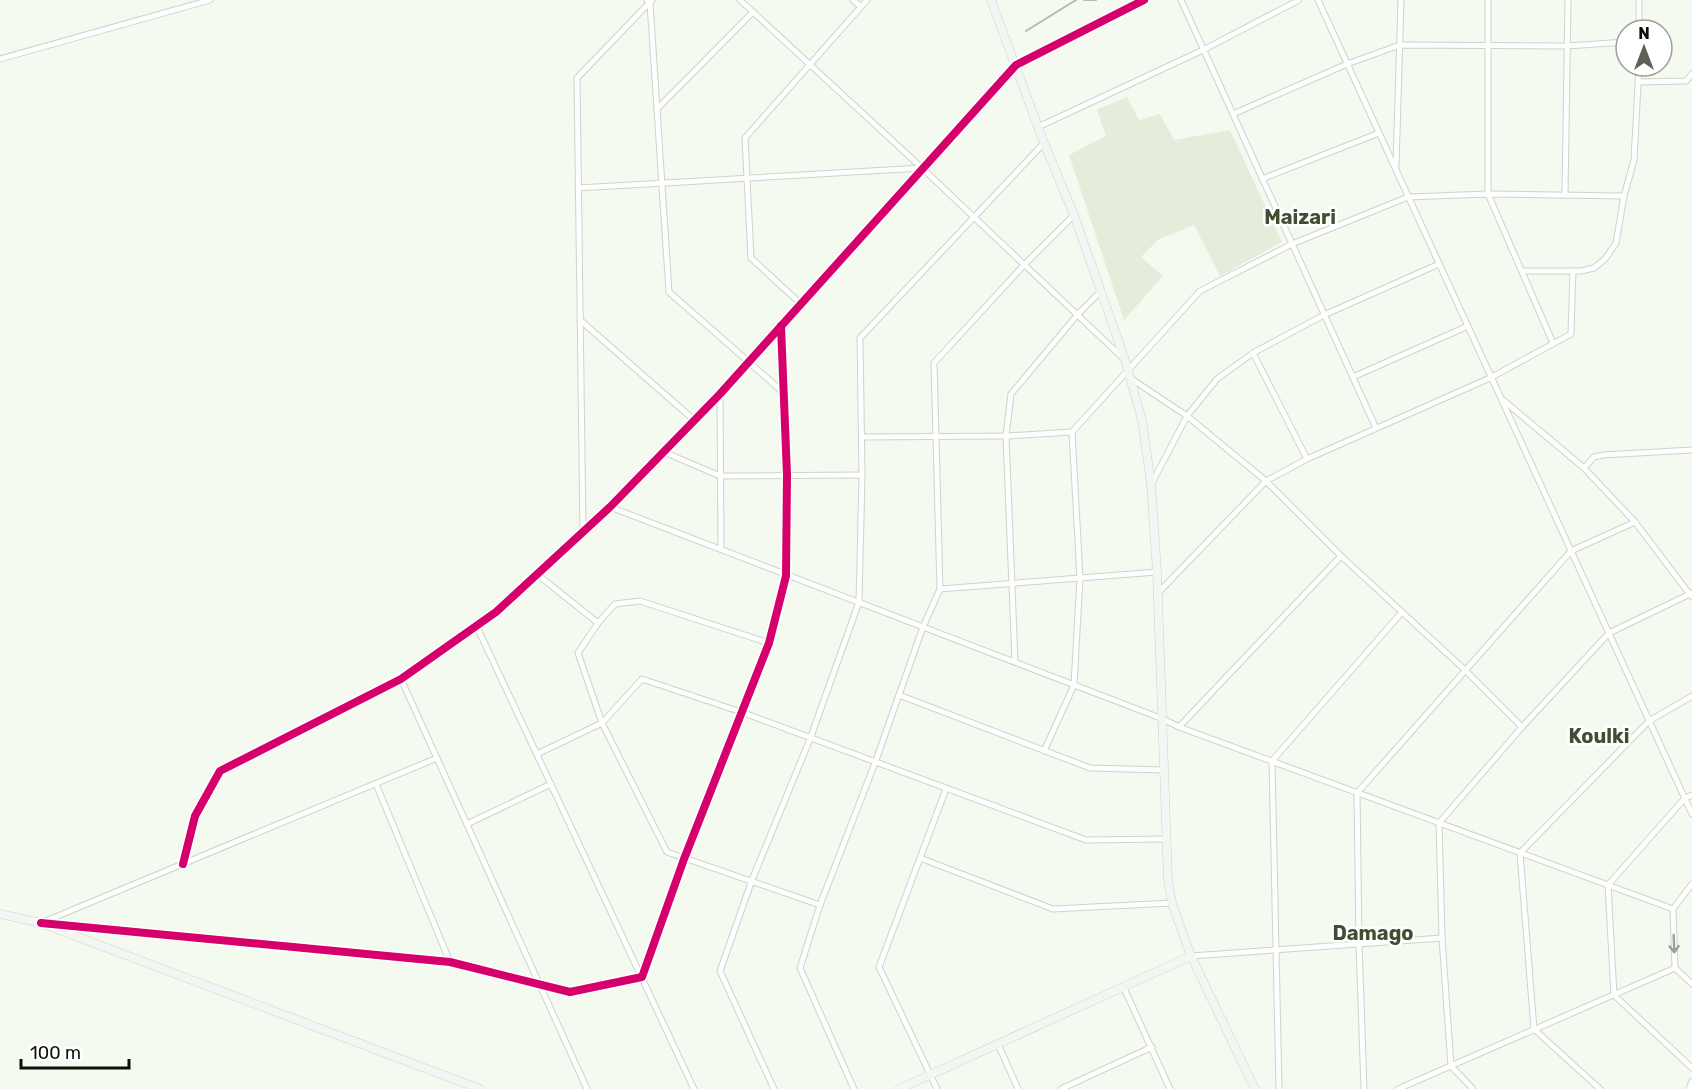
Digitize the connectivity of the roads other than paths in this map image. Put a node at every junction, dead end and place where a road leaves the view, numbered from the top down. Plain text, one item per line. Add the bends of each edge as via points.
1 (210, 0) edge
2 (740, 0) edge
3 (853, 0) edge
4 (867, 0) edge
5 (1144, 0) edge
6 (1181, 0) edge
7 (1299, 0) edge
8 (1318, 0) edge
9 (1401, 0) edge
10 (1488, 0) edge
11 (1568, 0) edge
12 (1639, 0) edge
13 (649, 1) edge
14 (993, 1) edge
15 (861, 7) junction
16 (753, 12) junction
17 (1639, 18) edge
18 (1614, 43) edge
19 (1400, 45) junction
20 (1488, 46) junction
21 (1567, 46) junction
22 (1203, 50) junction
23 (0, 59) edge
24 (1347, 64) junction
25 (1016, 65) junction
26 (811, 66) junction
27 (1692, 74) edge
28 (1639, 78) edge
29 (1639, 82) junction
30 (658, 108) junction
31 (1233, 114) junction
32 (1038, 127) junction
33 (1379, 133) junction
34 (1044, 143) junction
35 (922, 168) junction
36 (1396, 170) junction
37 (747, 178) junction
38 (1262, 179) junction
39 (662, 183) junction
40 (578, 188) junction
41 (1488, 194) junction
42 (1565, 194) junction
43 (1624, 196) junction
44 (1408, 197) junction
45 (1074, 215) junction
46 (973, 217) junction
47 (1292, 244) junction
48 (1439, 264) junction
49 (1024, 265) junction
50 (1573, 271) junction
51 (1522, 272) junction
52 (1101, 291) junction
53 (801, 304) junction
54 (1078, 314) junction
55 (1324, 315) junction
56 (580, 320) junction
57 (781, 326) junction
58 (1468, 326) junction
59 (1553, 343) junction
60 (1253, 353) junction
61 (1125, 360) junction
62 (748, 362) junction
63 (1128, 369) junction
64 (1353, 377) junction
65 (1130, 378) junction
66 (1490, 378) junction
67 (784, 393) junction
68 (720, 394) junction
69 (1502, 399) junction
70 (1187, 416) junction
71 (694, 420) junction
72 (1376, 428) junction
73 (1072, 432) junction
74 (1006, 436) junction
75 (861, 437) junction
76 (936, 438) junction
77 (1692, 450) edge
78 (664, 452) junction
79 (1307, 459) junction
80 (1584, 468) junction
81 (788, 475) junction
82 (862, 475) junction
83 (720, 476) junction
84 (1266, 481) junction
85 (1151, 484) junction
86 (610, 507) junction
87 (1635, 522) junction
88 (583, 533) junction
89 (721, 549) junction
90 (1571, 551) junction
91 (1341, 556) junction
92 (1157, 572) junction
93 (538, 575) junction
94 (786, 576) junction
95 (1080, 578) junction
96 (1013, 584) junction
97 (940, 589) junction
98 (1157, 595) junction
99 (1692, 595) edge
100 (859, 602) junction
101 (1402, 612) junction
102 (598, 623) junction
103 (477, 627) junction
104 (923, 627) junction
105 (1609, 633) junction
106 (769, 643) junction
107 (1015, 662) junction
108 (1465, 670) junction
109 (401, 679) junction
110 (1074, 685) junction
111 (899, 695) junction
112 (1692, 696) edge
113 (741, 711) junction
114 (1163, 719) junction
115 (1649, 721) junction
116 (602, 723) junction
117 (1179, 727) junction
118 (1522, 727) junction
119 (810, 739) junction
120 (1044, 750) junction
121 (537, 754) junction
122 (437, 758) junction
123 (1272, 761) junction
124 (875, 763) junction
125 (1164, 770) junction
126 (376, 784) junction
127 (551, 784) junction
128 (946, 789) junction
129 (1357, 793) junction
130 (1692, 795) edge
131 (1685, 798) junction
132 (1692, 814) edge
133 (1439, 823) junction
134 (467, 824) junction
135 (1166, 839) junction
136 (1520, 853) junction
137 (920, 858) junction
138 (684, 859) junction
139 (183, 864) junction
140 (752, 880) junction
141 (1692, 884) edge
142 (1608, 885) junction
143 (1172, 903) junction
144 (820, 905) junction
145 (1673, 909) junction
146 (0, 914) edge
147 (41, 923) junction
148 (1442, 938) junction
149 (1359, 944) junction
150 (1275, 949) junction
151 (1191, 956) junction
152 (450, 962) junction
153 (1675, 968) junction
154 (642, 977) junction
155 (1692, 984) edge
156 (540, 985) junction
157 (1123, 986) junction
158 (1614, 995) junction
159 (1534, 1029) junction
160 (998, 1044) junction
161 (1152, 1047) junction
162 (1451, 1066) junction
163 (1692, 1068) edge
164 (930, 1075) junction
165 (1692, 1081) edge
166 (480, 1089) edge
167 (588, 1089) edge
168 (694, 1089) edge
169 (774, 1089) edge
170 (854, 1089) edge
171 (899, 1089) edge
172 (937, 1089) edge
173 (1018, 1089) edge
174 (1061, 1089) edge
175 (1170, 1089) edge
176 (1255, 1089) edge
177 (1279, 1089) edge
178 (1365, 1089) edge
179 (1398, 1089) edge
180 (1473, 1089) edge
181 (1600, 1089) edge
182 (1689, 1089) edge

1 - 23 street
2 - 16 street
3 - 15 street
4 - 15 street
5 - 25 street
6 - 22 street
7 - 22 street
8 - 24 street
9 - 19 street
10 - 20 street
11 - 21 street
12 - 17 street
13 - 30 street
13 - 40 street via 577,78
14 - 25 main road
15 - 26 street
16 - 26 street
16 - 30 street
18 - 21 street
19 - 20 street
19 - 24 street
19 - 36 street
20 - 21 street
20 - 41 street
21 - 42 street
22 - 31 street
22 - 32 street
24 - 31 street
24 - 33 street
25 - 32 main road
25 - 35 street
26 - 35 street
26 - 37 street via 745,138
27 - 29 street via 1686,81
28 - 29 street
29 - 43 street via 1634,160
30 - 39 street
31 - 38 street
32 - 34 main road
33 - 36 street
33 - 38 street
34 - 45 main road
34 - 46 street
35 - 37 street
35 - 46 street
35 - 53 street
36 - 44 street
37 - 39 street
37 - 53 street via 751,258
38 - 47 street
39 - 40 street
39 - 62 street via 669,292
40 - 56 street
41 - 42 street
41 - 44 street
41 - 51 street
42 - 43 street
43 - 50 street via 1616,243 1594,268
44 - 47 street
44 - 48 street
45 - 49 street
45 - 52 main road
46 - 49 street
46 - 75 street via 860,338
47 - 55 street
47 - 63 street via 1200,291
48 - 55 street
48 - 58 street
49 - 54 street
49 - 76 street via 934,363
50 - 51 street
50 - 59 street via 1571,334
51 - 59 street
52 - 54 street
52 - 61 main road
53 - 57 street
54 - 61 street
54 - 74 street via 1011,394
55 - 60 street
55 - 64 street
56 - 71 street
56 - 88 street
57 - 62 street
57 - 67 street
58 - 64 street
58 - 66 street
59 - 66 street
60 - 70 street via 1217,379
60 - 79 street
61 - 63 main road
62 - 67 street
62 - 68 street
63 - 65 main road
63 - 73 street
64 - 72 street
65 - 70 street
65 - 85 main road via 1142,420
66 - 69 street
66 - 72 street
67 - 81 street
68 - 71 street
68 - 83 street
69 - 80 street
69 - 90 street
70 - 84 street
70 - 85 street
71 - 78 street
72 - 79 street
73 - 74 street
73 - 95 street
74 - 76 street
74 - 96 street
75 - 76 street
75 - 82 street
76 - 97 street
77 - 80 street via 1604,455 1594,457
78 - 83 street
78 - 86 street
79 - 84 street
80 - 87 street
81 - 82 street
81 - 83 street
81 - 94 street
82 - 100 street
83 - 89 street
84 - 91 street
84 - 98 street
85 - 92 main road
86 - 88 street
86 - 89 street
87 - 90 street
87 - 99 street
88 - 93 street
89 - 94 street
90 - 105 street
90 - 108 street
91 - 101 street
91 - 117 street
92 - 95 street
92 - 98 main road
93 - 102 street
93 - 103 street
94 - 100 street
94 - 106 street
95 - 96 street
95 - 110 street
96 - 97 street
96 - 107 street
97 - 104 street
98 - 114 main road
99 - 105 street
100 - 104 street
100 - 119 street
101 - 108 street
101 - 123 street
102 - 106 street via 615,604 640,601
102 - 116 street via 578,652
103 - 109 street
103 - 121 street
104 - 107 street
104 - 111 street
105 - 115 street
105 - 118 street
106 - 113 street
107 - 110 street
108 - 118 street
108 - 129 street
109 - 122 street
109 - 139 street via 220,771 195,816
110 - 114 street
110 - 120 street
111 - 120 street
111 - 124 street
112 - 115 street
113 - 116 street via 642,679
113 - 119 street
113 - 138 street
114 - 117 street
114 - 125 main road
115 - 131 street
115 - 136 street
116 - 121 street
116 - 138 street via 667,852
117 - 123 street
118 - 133 street
119 - 124 street
119 - 140 street
120 - 125 street via 1090,768
121 - 127 street
122 - 126 street
122 - 134 street
123 - 129 street
123 - 150 street
124 - 128 street
124 - 144 street
125 - 135 main road
126 - 139 street
126 - 152 street
127 - 134 street
127 - 154 street
128 - 135 street via 1086,840
128 - 137 street
129 - 133 street
129 - 149 street
130 - 131 street
131 - 132 street
131 - 142 street
133 - 136 street
133 - 148 street
134 - 156 street
135 - 143 main road
136 - 142 street
136 - 159 street
137 - 143 street via 1053,909
137 - 164 street via 879,967
138 - 140 street
138 - 154 street
139 - 147 street
140 - 144 street
140 - 169 street via 720,971
141 - 145 street
142 - 145 street
142 - 158 street
143 - 151 main road
144 - 170 street via 800,968
145 -> 153 street
146 - 147 main road
147 - 152 street
147 - 166 main road
148 - 149 street
148 - 162 street
149 - 150 street
149 - 178 street
150 - 151 street
150 - 177 street
151 - 157 main road
151 - 176 main road
152 - 156 street
153 - 155 street
153 - 158 street
154 - 156 street via 570,992
154 - 168 street
156 - 167 street
157 - 160 main road
157 - 161 street
158 - 159 street
158 - 163 street
159 - 162 street
159 - 181 street
160 - 164 main road
160 - 173 street
161 - 174 street
161 - 175 street
162 - 179 street
162 - 180 street
164 - 171 main road
164 - 172 street
165 - 182 street

